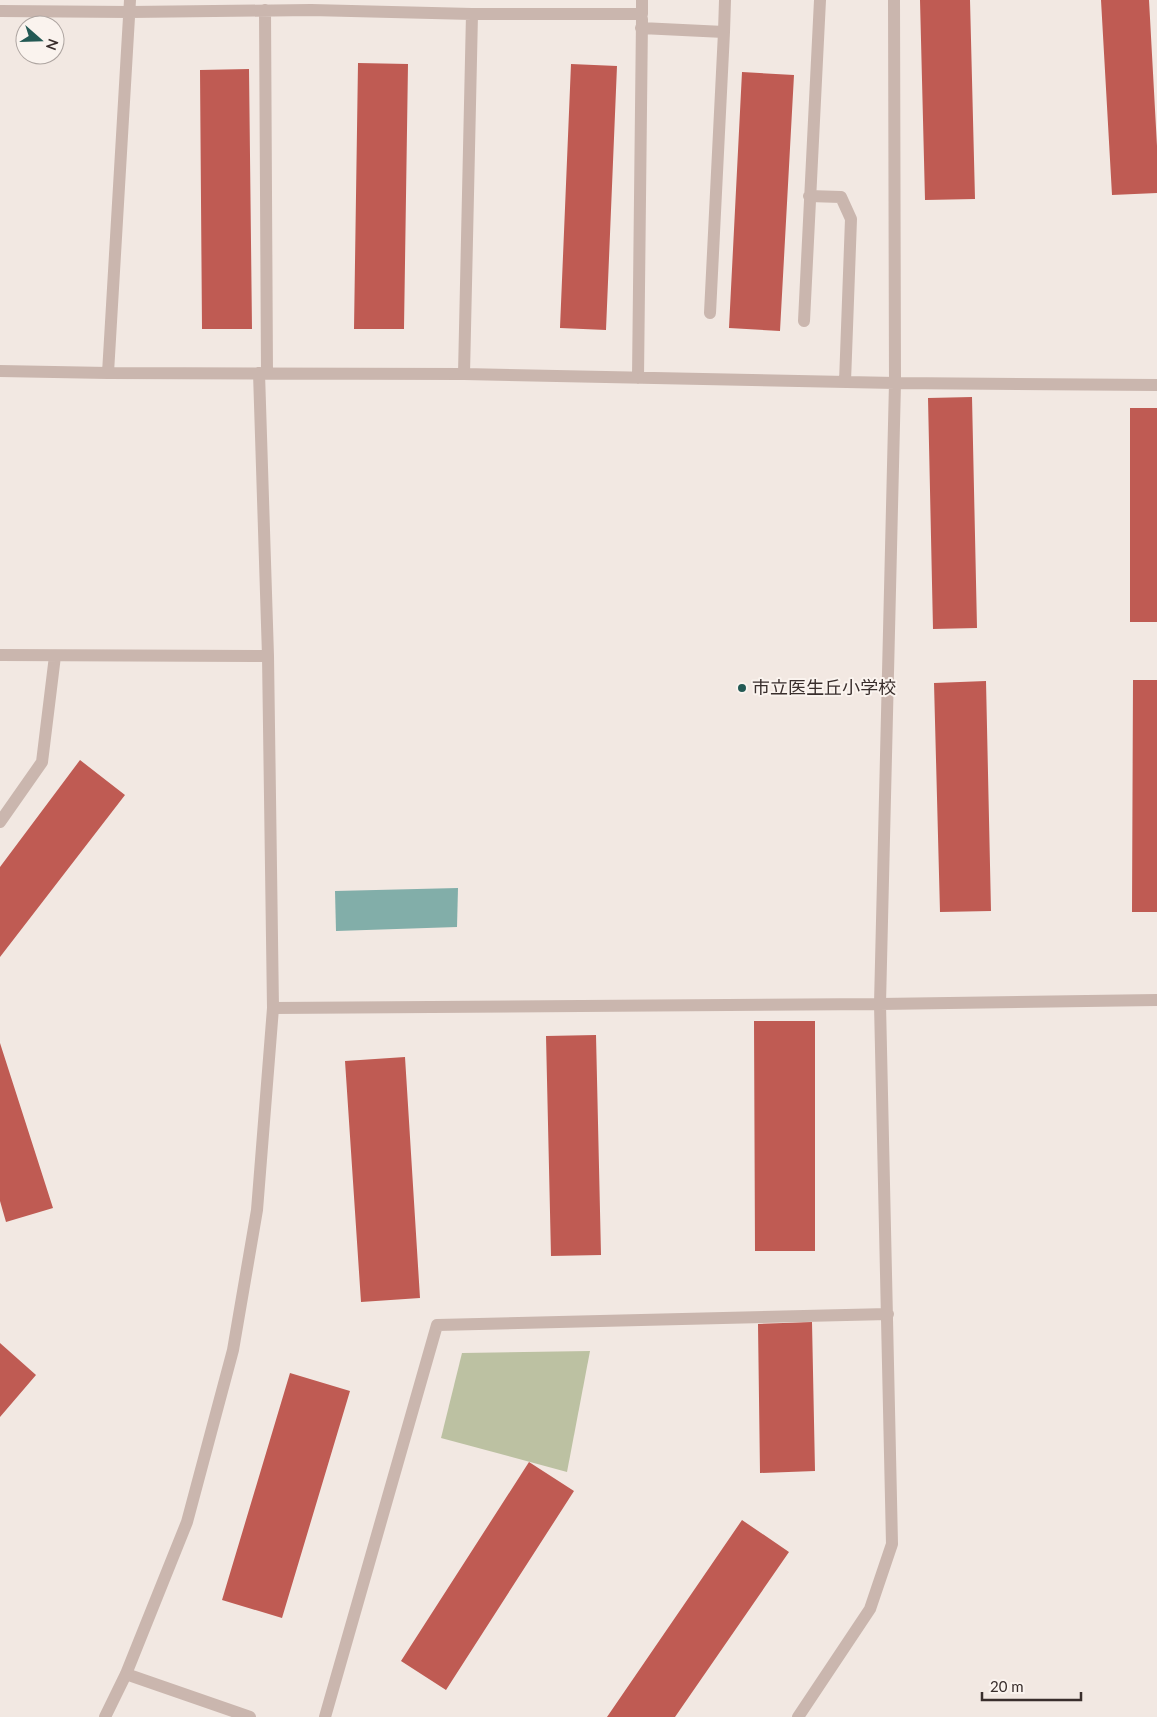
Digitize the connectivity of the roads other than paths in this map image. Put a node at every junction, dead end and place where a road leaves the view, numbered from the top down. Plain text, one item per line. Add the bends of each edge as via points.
1 (642, 0) edge
2 (725, 0) edge
3 (820, 0) edge
4 (894, 0) edge
5 (311, 5) edge
6 (130, 6) edge
7 (265, 10) junction
8 (0, 11) edge
9 (472, 14) junction
10 (642, 14) junction
11 (641, 28) junction
12 (724, 32) junction
13 (809, 196) junction
14 (710, 313) dead end
15 (804, 320) dead end
16 (0, 371) edge
17 (108, 373) junction
18 (263, 373) junction
19 (464, 374) junction
20 (638, 378) junction
21 (846, 382) junction
22 (895, 383) junction
23 (1157, 385) edge
24 (0, 655) edge
25 (55, 656) junction
26 (268, 656) junction
27 (0, 822) edge
28 (1157, 1000) edge
29 (880, 1004) junction
30 (273, 1008) junction
31 (888, 1314) junction
32 (126, 1674) junction
33 (105, 1717) edge
34 (250, 1717) edge
35 (324, 1717) edge
36 (798, 1717) edge

1 - 10 street
2 - 12 street
3 - 13 street
4 - 22 street
5 - 7 street
5 - 9 street
6 - 7 street
6 - 8 street
6 - 17 street
7 - 18 street
9 - 10 street
9 - 19 street
10 - 11 street
11 - 12 street
11 - 20 street
12 - 14 street
13 - 15 street
13 - 21 street via 841,197 851,219
16 - 17 street
17 - 18 street
18 - 19 street
18 - 26 street
19 - 20 street
20 - 21 street
21 - 22 street
22 - 23 street
22 - 29 street
24 - 25 street
25 - 26 street
25 - 27 street via 42,762
26 - 30 street
28 - 29 street
29 - 30 street
29 - 31 street
30 - 32 street via 257,1210 233,1350 187,1522
31 - 35 street via 437,1325
31 - 36 street via 892,1544 870,1609
32 - 33 street
32 - 34 street

